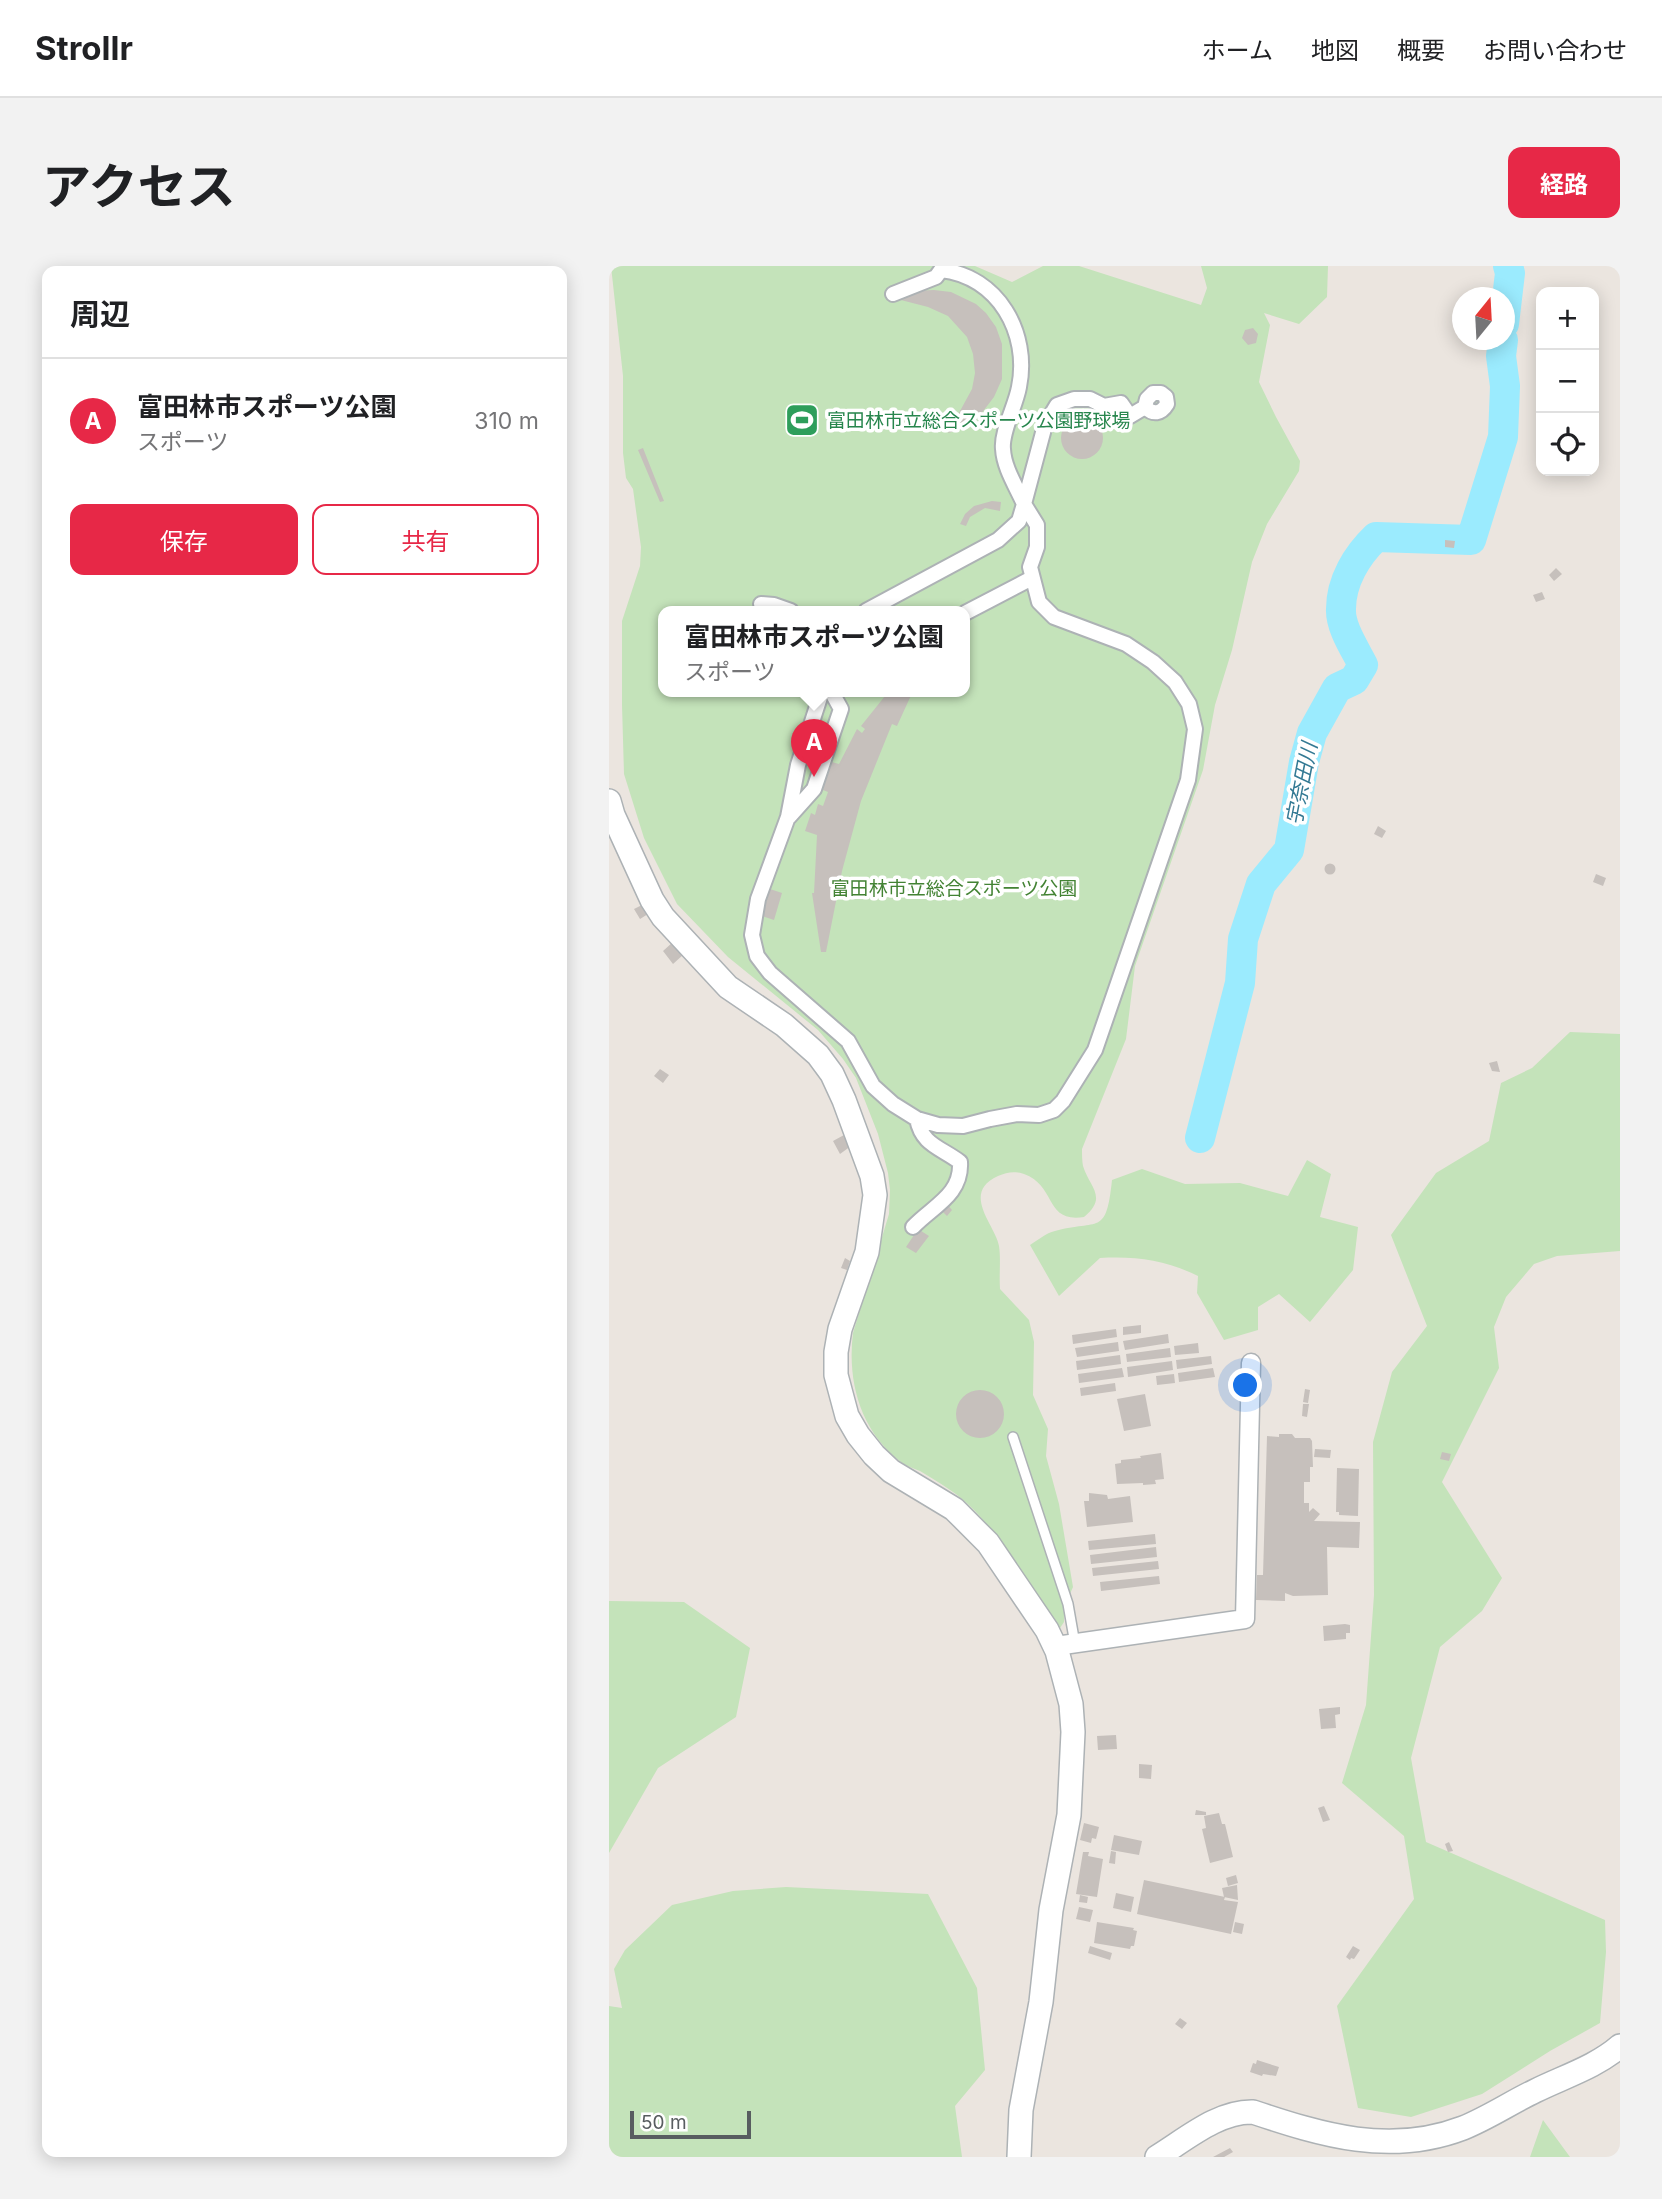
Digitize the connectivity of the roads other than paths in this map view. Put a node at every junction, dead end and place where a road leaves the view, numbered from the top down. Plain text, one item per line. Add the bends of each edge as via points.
1 (893, 293) dead end
2 (1145, 407) dead end
3 (1024, 504) junction
4 (1031, 578) junction
5 (761, 604) dead end
6 (777, 606) edge
7 (875, 606) edge
8 (970, 610) edge
9 (820, 697) edge
10 (834, 697) edge
11 (844, 697) edge
12 (841, 709) junction
13 (609, 801) edge
14 (788, 817) junction
15 (917, 1119) junction
16 (913, 1227) dead end
17 (1251, 1363) dead end
18 (1013, 1437) dead end
19 (1065, 1645) junction
20 (1620, 2046) edge
21 (1019, 2157) edge
22 (1157, 2157) edge

1 - 3 street via 936,277 941,270 955,271 972,277 1005,309 1022,357 1019,388 1002,446
2 - 3 street via 1130,415 1121,403 1104,406 1090,398 1057,405 1045,425
3 - 4 street via 1037,525
3 - 7 street via 1019,521 997,540
4 - 8 street
4 - 15 street via 1039,602 1054,617 1126,644 1175,682 1189,704 1195,729 1188,780 1095,1050 1063,1101 1039,1115 1017,1114 964,1126
5 - 6 street
9 - 14 street
10 - 12 street
11 - 12 street
12 - 14 street via 814,789
13 - 19 street via 663,917 729,987 818,1055 844,1100 875,1195 867,1252 836,1352 836,1375 847,1416 891,1471 954,1509 988,1543
14 - 15 street via 758,899 753,936 757,956 770,973 848,1041 873,1086
15 - 16 street via 919,1133 960,1162 960,1172 950,1195
17 - 19 street via 1245,1619
18 - 19 lane via 1068,1604
19 - 21 street via 1073,1742 1069,1815 1021,2110
20 - 22 street via 1595,2064 1447,2133 1412,2140 1346,2139 1240,2112 1217,2120

